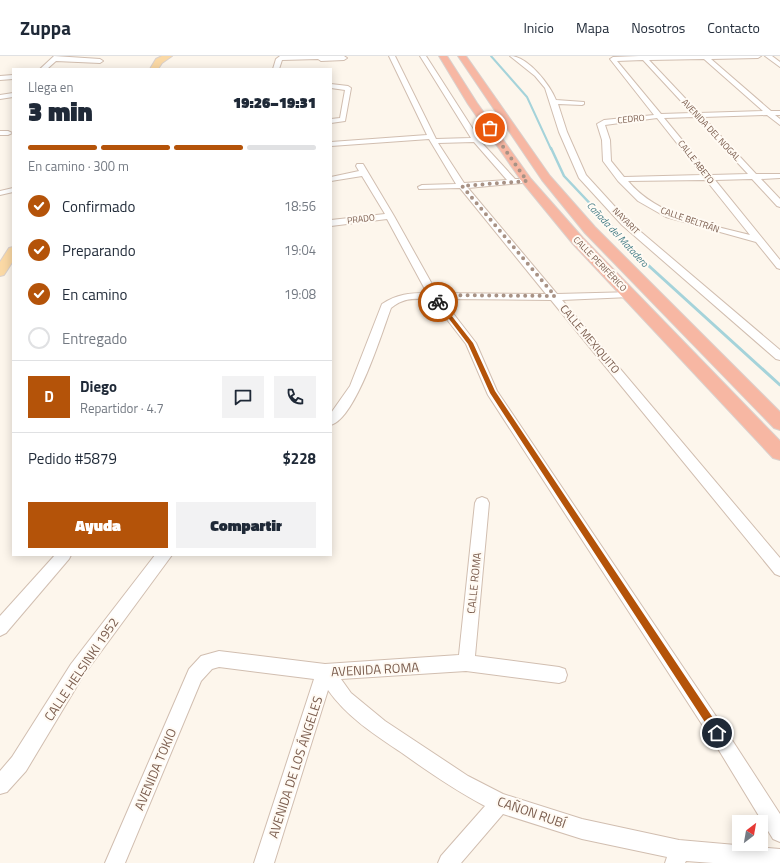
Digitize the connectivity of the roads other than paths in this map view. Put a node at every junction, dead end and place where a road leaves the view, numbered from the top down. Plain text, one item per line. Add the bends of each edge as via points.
1 (168, 56) edge
2 (392, 56) edge
3 (423, 56) edge
4 (443, 56) edge
5 (462, 56) edge
6 (513, 56) edge
7 (758, 56) edge
8 (768, 56) edge
9 (56, 57) edge
10 (642, 57) edge
11 (705, 57) edge
12 (321, 59) edge
13 (344, 59) edge
14 (100, 61) dead end
15 (780, 65) edge
16 (44, 68) edge
17 (155, 68) edge
18 (276, 68) edge
19 (12, 77) edge
20 (0, 78) edge
21 (332, 86) edge
22 (12, 95) edge
23 (0, 97) edge
24 (0, 101) edge
25 (12, 102) edge
26 (554, 102) junction
27 (582, 103) dead end
28 (769, 113) junction
29 (780, 113) edge
30 (698, 115) junction
31 (660, 116) junction
32 (332, 120) edge
33 (602, 123) joint
34 (780, 123) edge
35 (0, 133) edge
36 (8, 133) dead end
37 (432, 139) junction
38 (498, 139) junction
39 (476, 140) junction
40 (332, 144) edge
41 (755, 176) junction
42 (780, 176) edge
43 (708, 177) junction
44 (332, 179) edge
45 (621, 179) junction
46 (520, 181) junction
47 (462, 186) junction
48 (422, 187) dead end
49 (12, 190) edge
50 (0, 193) edge
51 (780, 204) edge
52 (390, 216) junction
53 (332, 223) edge
54 (758, 240) junction
55 (12, 253) edge
56 (780, 266) edge
57 (0, 272) edge
58 (630, 294) junction
59 (433, 295) junction
60 (555, 296) junction
61 (780, 356) edge
62 (332, 420) edge
63 (780, 422) edge
64 (780, 453) edge
65 (482, 503) dead end
66 (63, 556) edge
67 (164, 556) edge
68 (780, 569) edge
69 (0, 628) edge
70 (466, 663) junction
71 (325, 672) junction
72 (195, 675) joint
73 (559, 675) dead end
74 (0, 784) edge
75 (500, 803) junction
76 (780, 832) edge
77 (677, 857) edge
78 (780, 859) edge
79 (114, 863) edge
80 (264, 863) edge
81 (448, 863) edge

1 - 17 main road via 159,61
2 - 37 street, CALLE MEXIQUITO
3 - 39 street
4 - 38 highway, CALLE PERIFÉRICO
5 - 63 highway, CALLE PERIFÉRICO via 546,178 590,230
6 - 26 street, NAYARIT via 544,82
7 - 11 street
8 - 15 street
9 - 14 street
9 - 16 street
10 - 11 street
10 - 30 street, AVENIDA DEL NOGAL
10 - 31 street, CALLE ABETO via 614,58
11 - 28 street
12 - 13 street
12 - 18 street via 280,58
19 - 20 street
21 - 32 street via 348,88 344,118
22 - 23 street
24 - 25 street
26 - 27 street
26 - 61 street, NAYARIT via 563,132 582,176 625,223
28 - 29 street, CEDRO
28 - 30 street, CEDRO
28 - 34 street
30 - 31 street, CEDRO
30 - 41 street, AVENIDA DEL NOGAL
31 - 33 street, CEDRO
31 - 43 street, CALLE ABETO
33 - 45 street, CALLE BELTRÁN via 607,162
35 - 36 street
37 - 39 street
37 - 40 street
37 - 47 street, CALLE MEXIQUITO
38 - 39 street
38 - 46 highway, CALLE PERIFÉRICO
39 - 46 street
41 - 42 street
41 - 43 street
41 - 51 street, AVENIDA DEL NOGAL
43 - 45 street
43 - 54 street, CALLE ABETO
44 - 52 street via 362,170
45 - 54 street, CALLE BELTRÁN via 641,199 670,215
46 - 47 street
46 - 58 highway, CALLE PERIFÉRICO
47 - 48 street
47 - 60 street, CALLE MEXIQUITO
49 - 50 street
52 - 53 street, PRADO
52 - 59 street
54 - 56 street, CALLE ABETO
55 - 57 main road
58 - 60 street
58 - 64 highway, CALLE PERIFÉRICO
59 - 60 street
59 - 62 street via 407,296 396,299 386,306 356,387
59 - 76 street via 471,343 492,392
60 - 68 street, CALLE MEXIQUITO
65 - 70 street, CALLE ROMA
66 - 69 street
67 - 74 street, CALLE HELSINKI 1952 via 77,670 18,764
70 - 71 street, AVENIDA ROMA
70 - 73 street, AVENIDA ROMA
71 - 72 street, AVENIDA ROMA via 220,659 207,662
71 - 75 street, CAÑON RUBÍ via 345,699 379,727 461,783
71 - 80 street, AVENIDA DE LOS ÁNGELES
72 - 79 street, AVENIDA TOKIO
75 - 77 street, CAÑON RUBÍ
75 - 81 street
77 - 78 street, CAÑON RUBÍ

